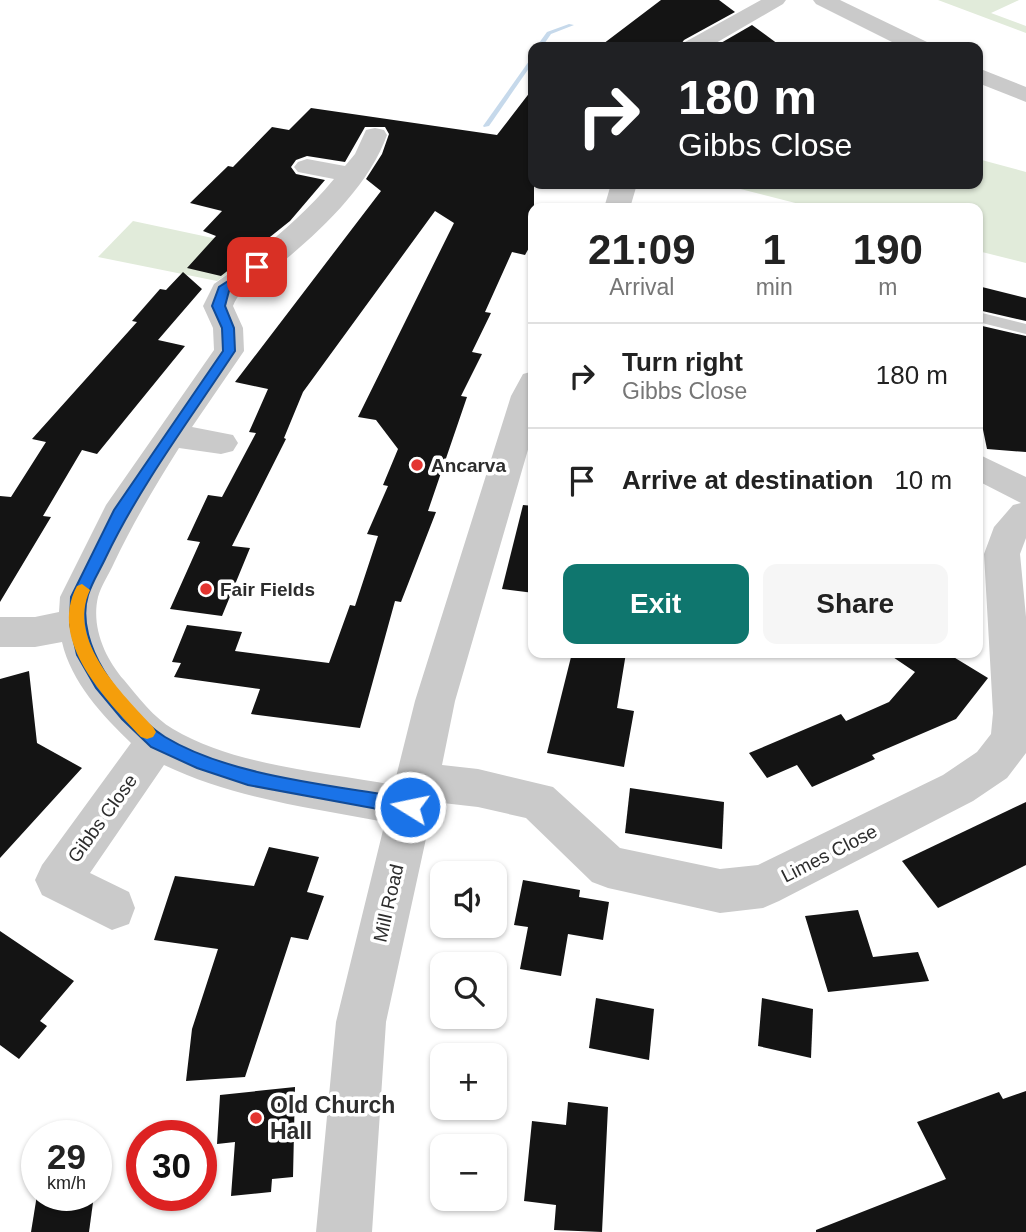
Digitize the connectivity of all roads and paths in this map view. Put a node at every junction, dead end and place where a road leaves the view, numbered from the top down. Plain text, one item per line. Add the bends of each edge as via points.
1 (776, 0) edge
2 (823, 0) edge
3 (702, 42) edge
4 (909, 42) edge
5 (983, 77) edge
6 (1026, 95) edge
7 (375, 135) dead end
8 (307, 167) dead end
9 (353, 175) junction
10 (983, 318) edge
11 (1026, 329) edge
12 (528, 394) edge
13 (170, 435) junction
14 (221, 443) dead end
15 (983, 469) edge
16 (1026, 492) edge
17 (1026, 514) edge
18 (78, 624) junction
19 (0, 632) edge
20 (157, 741) junction
21 (413, 794) junction
22 (112, 908) dead end
23 (344, 1232) edge

1 - 3 street
2 - 4 street
5 - 6 street
7 - 9 street
8 - 9 street
9 - 13 street via 275,254 224,290 218,306 228,328 229,351
10 - 11 lane
12 - 21 street, Mill Road via 435,701
13 - 14 street
13 - 18 street via 119,514 79,597
15 - 16 street
17 - 21 street, Limes Close via 1007,536 1003,554 1014,713 1010,740 992,765 958,788 763,886 720,891 608,867 538,801 478,788
18 - 19 street via 36,632
18 - 20 street via 85,655 102,683
20 - 21 street via 203,763 248,777
20 - 22 street, Gibbs Close via 58,880
21 - 23 street, Mill Road via 360,1022

